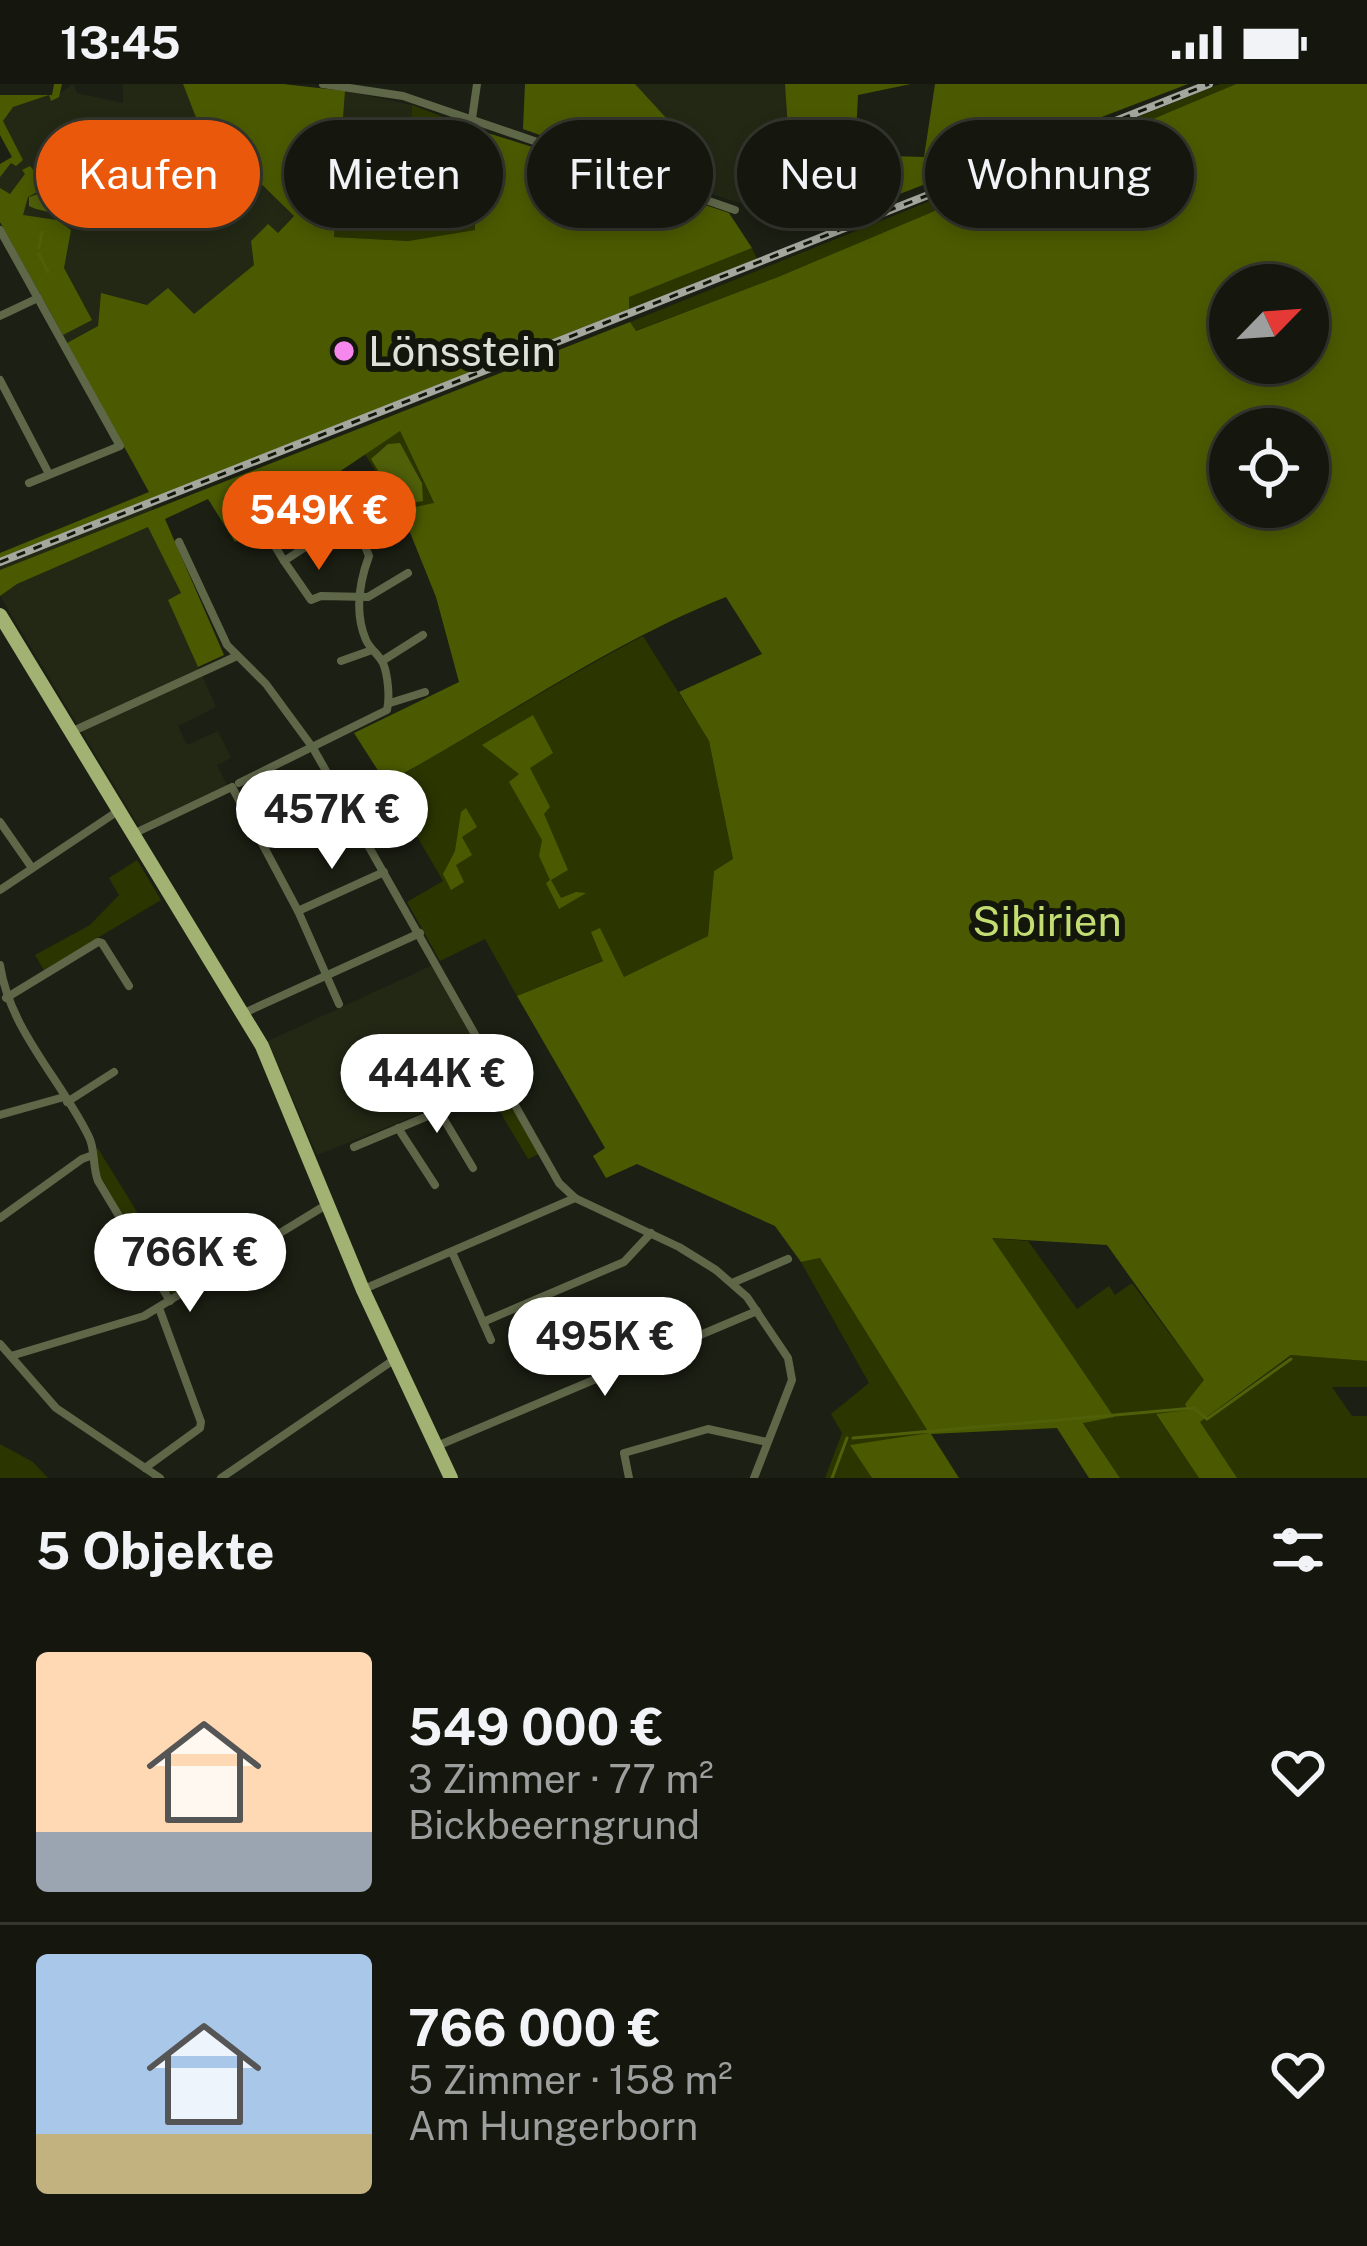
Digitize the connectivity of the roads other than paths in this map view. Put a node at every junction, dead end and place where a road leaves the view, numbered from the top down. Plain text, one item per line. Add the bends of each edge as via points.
1 (323, 84) edge
2 (477, 84) edge
3 (472, 118) junction
4 (735, 210) dead end
5 (0, 230) edge
6 (38, 298) junction
7 (0, 316) edge
8 (0, 380) edge
9 (49, 474) junction
10 (29, 483) dead end
11 (381, 496) dead end
12 (346, 527) junction
13 (270, 538) dead end
14 (179, 542) dead end
15 (284, 561) junction
16 (408, 573) dead end
17 (358, 599) junction
18 (0, 615) edge
19 (423, 635) dead end
20 (372, 650) junction
21 (237, 656) junction
22 (341, 661) dead end
23 (382, 661) junction
24 (425, 692) dead end
25 (390, 703) junction
26 (69, 733) junction
27 (314, 748) junction
28 (236, 785) junction
29 (118, 811) junction
30 (0, 822) edge
31 (133, 834) junction
32 (32, 868) junction
33 (384, 872) junction
34 (0, 890) edge
35 (298, 911) junction
36 (420, 933) junction
37 (0, 964) edge
38 (328, 975) junction
39 (129, 986) dead end
40 (6, 998) junction
41 (340, 1004) dead end
42 (244, 1013) junction
43 (115, 1072) dead end
44 (504, 1084) junction
45 (66, 1100) junction
46 (439, 1111) junction
47 (0, 1115) edge
48 (398, 1129) junction
49 (354, 1147) dead end
50 (93, 1156) junction
51 (473, 1168) dead end
52 (435, 1185) dead end
53 (574, 1198) junction
54 (328, 1204) junction
55 (0, 1218) edge
56 (651, 1233) junction
57 (452, 1252) junction
58 (788, 1259) dead end
59 (732, 1283) junction
60 (363, 1290) junction
61 (170, 1301) junction
62 (159, 1308) junction
63 (757, 1311) junction
64 (483, 1322) junction
65 (491, 1340) dead end
66 (0, 1344) edge
67 (11, 1356) junction
68 (394, 1359) junction
69 (767, 1442) junction
70 (436, 1446) junction
71 (145, 1468) junction
72 (449, 1477) edge
73 (160, 1478) edge
74 (221, 1478) edge
75 (629, 1478) edge
76 (754, 1478) edge

1 - 3 street via 403,96
2 - 3 street
3 - 4 street
5 - 6 street
6 - 7 street
6 - 9 street via 121,446
8 - 9 street
9 - 10 street
11 - 12 street
12 - 15 street
12 - 17 street via 369,556
13 - 15 street
14 - 21 street
15 - 17 street via 311,600
16 - 17 street
17 - 20 street
18 - 26 main road
19 - 23 street
20 - 22 street
20 - 23 street
21 - 26 street
21 - 27 street
23 - 25 street
24 - 25 street
25 - 27 street via 382,715
26 - 29 main road
27 - 28 street
27 - 33 street
28 - 31 street
28 - 35 street
29 - 31 main road
29 - 32 street
30 - 32 street
31 - 42 main road
32 - 34 street
33 - 35 street
33 - 36 street
35 - 38 street
36 - 38 street
36 - 44 street
37 - 40 street
38 - 41 street
38 - 42 street
39 - 40 street via 98,942
40 - 45 street
42 - 54 main road
43 - 45 street
44 - 46 street
44 - 53 street
45 - 47 street
45 - 50 street
46 - 48 street
46 - 51 street
48 - 49 street
48 - 52 street
50 - 55 street
50 - 61 street via 98,1181
53 - 56 street
53 - 57 street
54 - 60 main road
54 - 61 street
56 - 59 street
56 - 64 street via 624,1262
57 - 60 street
57 - 64 street
58 - 59 street
59 - 63 street
60 - 68 main road
61 - 62 street
62 - 67 street
62 - 71 street via 201,1422
63 - 69 street via 788,1358 792,1380
63 - 70 street
64 - 65 street
66 - 67 street
67 - 71 street via 56,1408
68 - 70 main road
68 - 74 street
69 - 75 street via 708,1429 624,1453
69 - 76 street
70 - 72 main road
71 - 73 street

